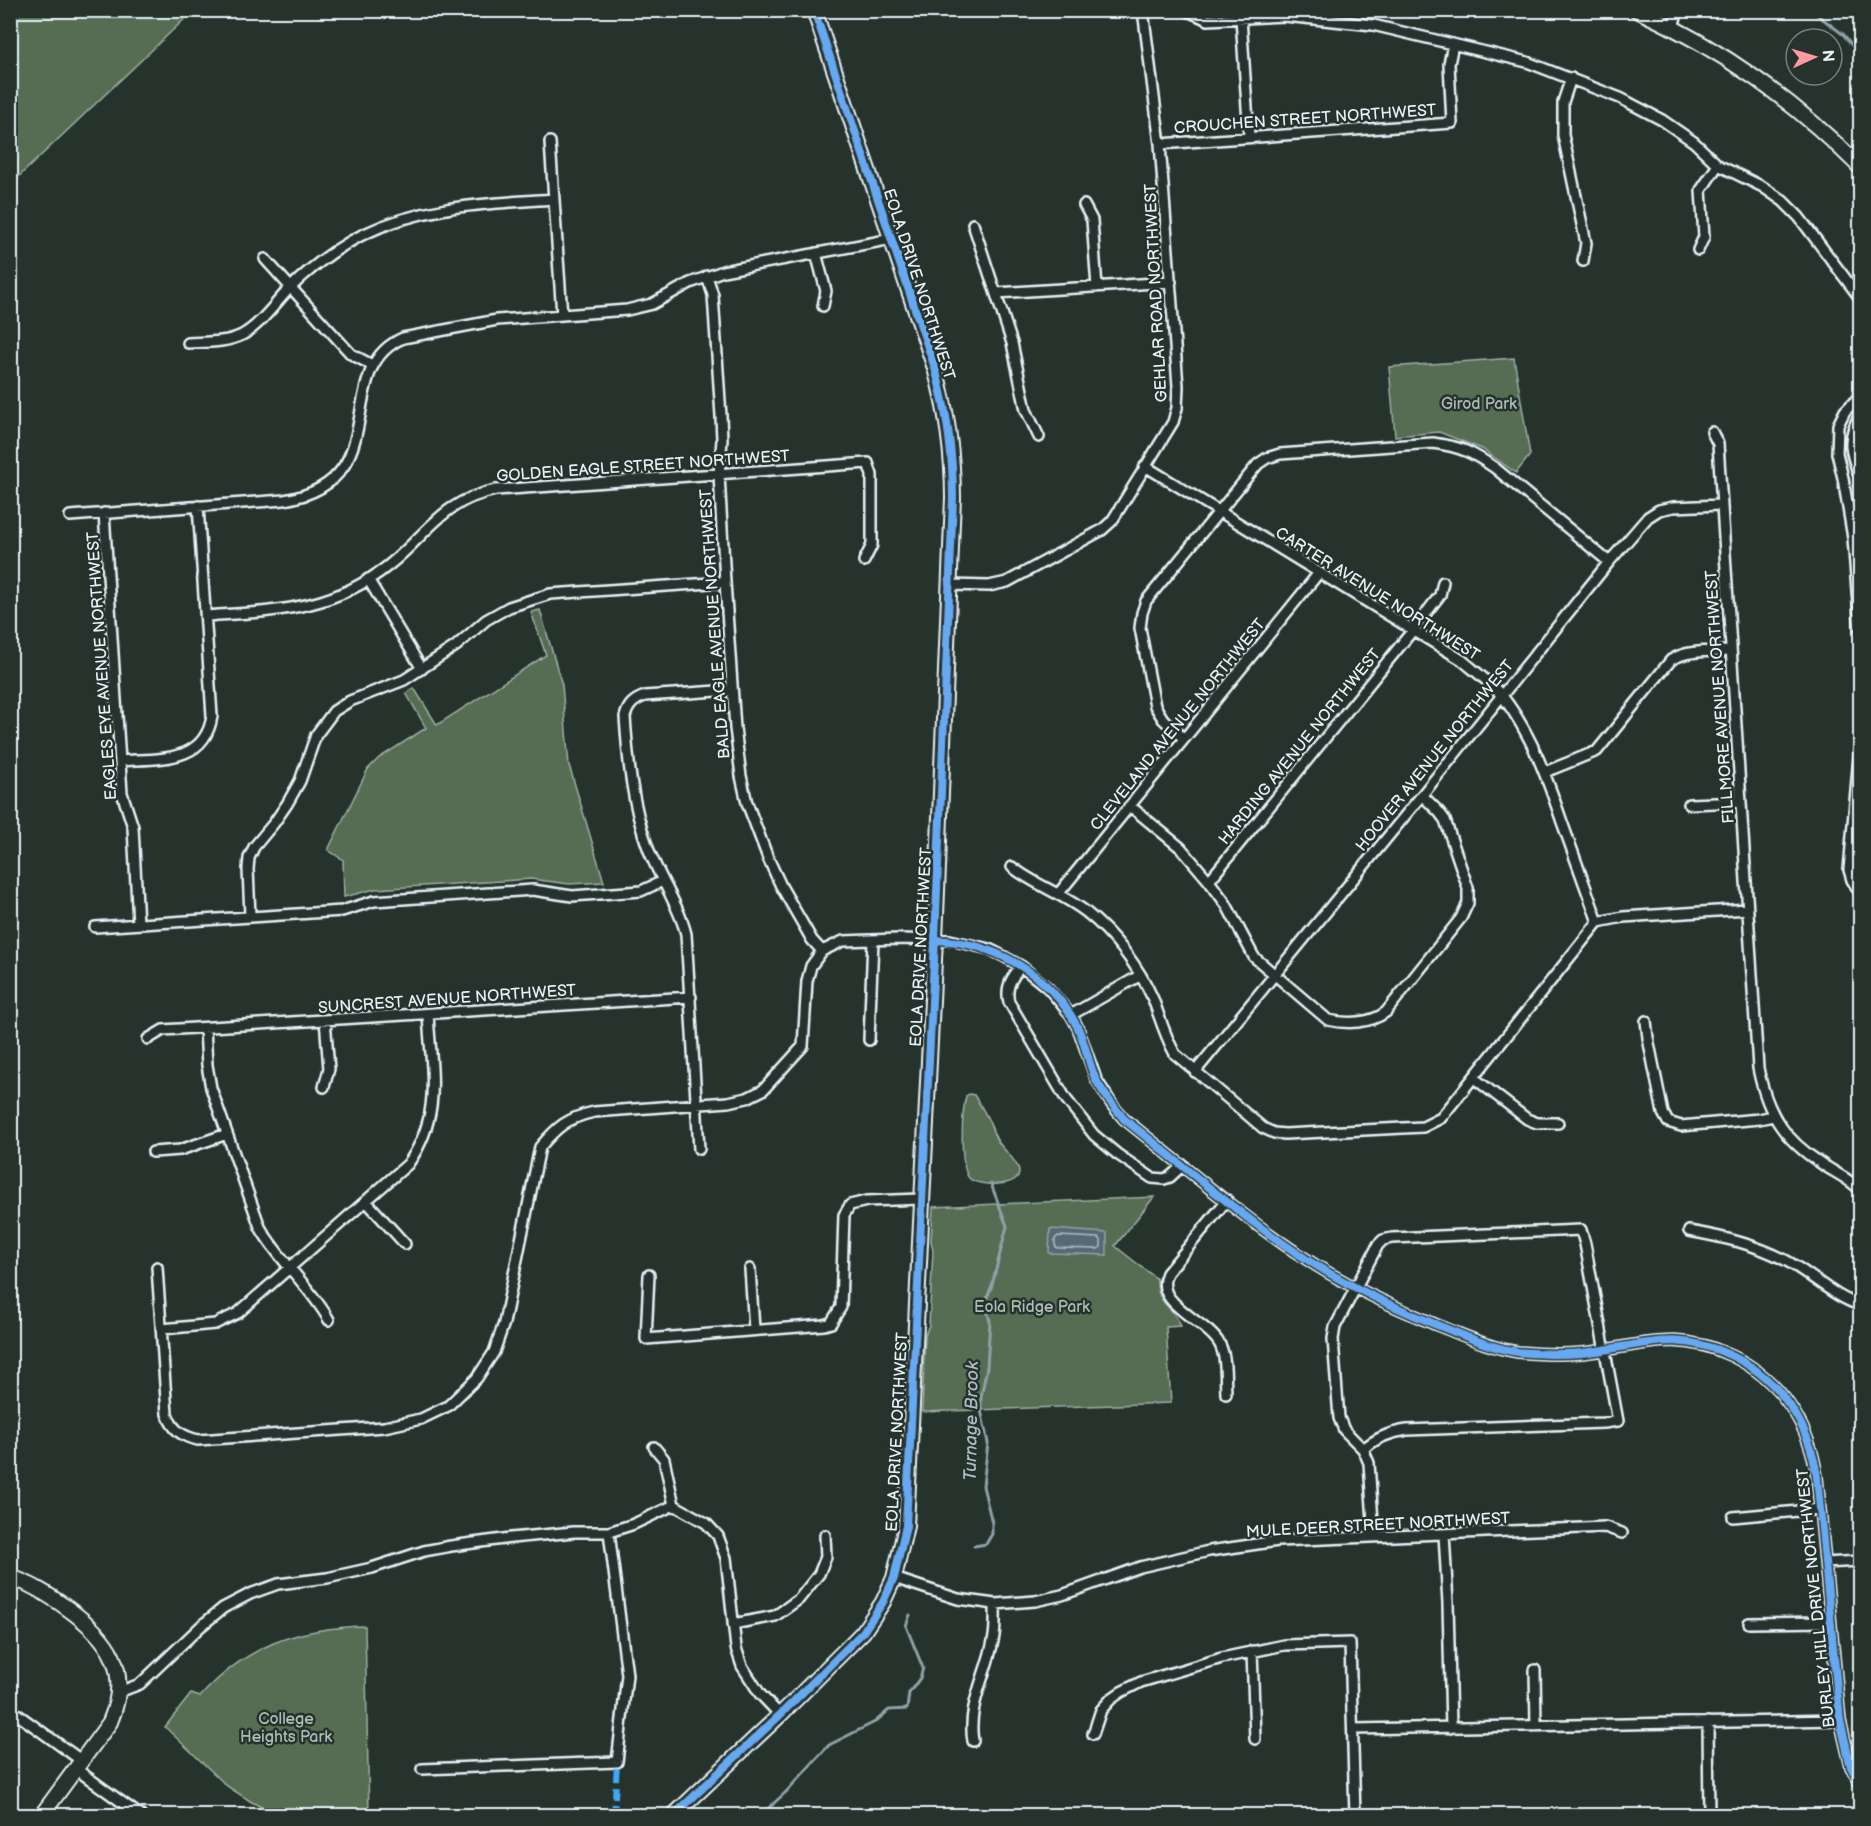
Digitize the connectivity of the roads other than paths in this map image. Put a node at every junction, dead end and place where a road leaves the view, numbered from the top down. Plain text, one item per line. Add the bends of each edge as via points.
1 (814, 10) edge
2 (1143, 10) edge
3 (1637, 10) edge
4 (1678, 10) edge
5 (1190, 12) dead end
6 (1241, 18) junction
7 (1673, 27) junction
8 (1453, 44) junction
9 (1570, 78) junction
10 (1249, 137) junction
11 (550, 142) dead end
12 (1160, 144) junction
13 (1718, 165) junction
14 (1860, 167) edge
15 (554, 199) junction
16 (1084, 205) dead end
17 (973, 224) dead end
18 (892, 239) junction
19 (1698, 250) dead end
20 (816, 253) junction
21 (265, 259) dead end
22 (1583, 261) dead end
23 (707, 276) junction
24 (1171, 282) junction
25 (1096, 286) junction
26 (291, 288) junction
27 (996, 293) junction
28 (1860, 298) edge
29 (824, 306) dead end
30 (562, 315) junction
31 (188, 344) dead end
32 (372, 365) junction
33 (1860, 396) edge
34 (1860, 415) edge
35 (1712, 432) dead end
36 (1039, 437) dead end
37 (1145, 466) junction
38 (719, 474) junction
39 (1860, 477) edge
40 (1722, 505) junction
41 (198, 506) junction
42 (1219, 512) junction
43 (104, 513) junction
44 (70, 516) dead end
45 (864, 561) dead end
46 (1609, 562) junction
47 (1318, 574) junction
48 (368, 579) junction
49 (725, 582) junction
50 (1443, 582) dead end
51 (949, 585) junction
52 (206, 616) junction
53 (1413, 630) junction
54 (1860, 631) edge
55 (1731, 651) junction
56 (422, 669) junction
57 (732, 690) junction
58 (1502, 696) junction
59 (1185, 739) junction
60 (1860, 744) edge
61 (120, 761) junction
62 (1545, 772) junction
63 (1422, 795) junction
64 (1741, 802) junction
65 (1689, 804) dead end
66 (1130, 806) junction
67 (1012, 867) dead end
68 (663, 881) junction
69 (1209, 881) junction
70 (1059, 893) junction
71 (1860, 893) edge
72 (1748, 909) junction
73 (250, 916) junction
74 (1598, 922) junction
75 (138, 924) junction
76 (95, 927) dead end
77 (873, 940) junction
78 (935, 940) junction
79 (822, 951) junction
80 (1021, 966) junction
81 (1274, 975) junction
82 (1140, 976) junction
83 (690, 997) junction
84 (428, 1014) junction
85 (1071, 1015) junction
86 (326, 1020) junction
87 (1646, 1021) dead end
88 (205, 1028) junction
89 (148, 1039) dead end
90 (869, 1041) dead end
91 (1195, 1072) junction
92 (1474, 1078) junction
93 (324, 1087) dead end
94 (697, 1104) junction
95 (1773, 1116) junction
96 (1558, 1123) dead end
97 (227, 1134) junction
98 (699, 1149) dead end
99 (153, 1152) dead end
100 (1183, 1165) junction
101 (1860, 1190) edge
102 (921, 1199) junction
103 (1227, 1200) junction
104 (366, 1201) junction
105 (1689, 1231) dead end
106 (405, 1244) dead end
107 (157, 1268) dead end
108 (290, 1268) junction
109 (750, 1269) dead end
110 (649, 1275) dead end
111 (1355, 1287) junction
112 (1860, 1305) edge
113 (328, 1320) dead end
114 (162, 1329) junction
115 (754, 1329) junction
116 (1605, 1349) junction
117 (1226, 1394) dead end
118 (654, 1447) dead end
119 (1363, 1449) junction
120 (674, 1504) junction
121 (1820, 1509) junction
122 (1733, 1517) dead end
123 (609, 1532) junction
124 (1622, 1533) dead end
125 (1444, 1534) junction
126 (825, 1535) dead end
127 (1374, 1536) junction
128 (1860, 1561) edge
129 (1825, 1563) junction
130 (10, 1577) edge
131 (894, 1578) junction
132 (995, 1604) junction
133 (1830, 1622) junction
134 (1749, 1623) dead end
135 (733, 1624) junction
136 (1252, 1651) junction
137 (1535, 1670) dead end
138 (119, 1692) junction
139 (10, 1709) edge
140 (780, 1715) junction
141 (1840, 1720) junction
142 (1708, 1722) junction
143 (1536, 1726) junction
144 (1451, 1728) junction
145 (1353, 1729) junction
146 (1093, 1734) dead end
147 (1255, 1739) dead end
148 (973, 1741) dead end
149 (79, 1765) junction
150 (422, 1769) dead end
151 (1860, 1783) edge
152 (41, 1815) edge
153 (141, 1815) edge
154 (673, 1815) edge
155 (1354, 1815) edge
156 (1708, 1815) edge

1 - 18 main road, EOLA DRIVE NORTHWEST
2 - 12 street, GEHLAR ROAD NORTHWEST
3 - 7 main road
4 - 7 street
5 - 6 street via 1209,20
6 - 8 street via 1284,16 1359,24
6 - 10 street
7 - 14 main road via 1764,82
8 - 9 street via 1527,62
8 - 10 street, CROUCHEN STREET NORTHWEST via 1449,64 1452,123
9 - 13 street via 1662,120
9 - 22 street via 1563,102 1563,135 1586,243
10 - 12 street, CROUCHEN STREET NORTHWEST
11 - 15 street
12 - 24 street, GEHLAR ROAD NORTHWEST
13 - 19 street via 1701,190 1704,237
13 - 28 street via 1783,201
15 - 26 street via 453,207 402,218 332,253
15 - 30 street
16 - 25 street via 1092,220
17 - 27 street
18 - 20 street
18 - 51 main road, EOLA DRIVE NORTHWEST via 935,369 951,441
20 - 23 street
20 - 29 street via 826,291
21 - 26 street
23 - 30 street via 652,304
23 - 38 street, BALD EAGLE AVENUE NORTHWEST via 712,295 721,416
24 - 25 street
24 - 37 street, GEHLAR ROAD NORTHWEST via 1177,408 1173,422
25 - 27 street
26 - 31 street via 243,334
26 - 32 street via 351,354
27 - 36 street via 1012,343 1026,410
30 - 32 street via 497,320 403,338 390,343
32 - 41 street via 355,443 347,463 327,486 299,498
33 - 54 street via 1838,425 1837,453 1853,538
34 - 39 street via 1850,441
35 - 40 street, FILLMORE AVENUE NORTHWEST via 1718,444
37 - 42 street, CARTER AVENUE NORTHWEST
37 - 51 street, GEHLAR ROAD NORTHWEST via 1112,521 1102,530 1007,582 988,586
38 - 45 street, GOLDEN EAGLE STREET NORTHWEST via 868,463 872,475 872,545
38 - 48 street, GOLDEN EAGLE STREET NORTHWEST via 482,493 445,511
38 - 49 street, BALD EAGLE AVENUE NORTHWEST
40 - 46 street, HOOVER AVENUE NORTHWEST via 1659,510 1648,517
40 - 55 street, FILLMORE AVENUE NORTHWEST
41 - 43 street
41 - 52 street
42 - 46 street via 1258,464 1280,454 1433,443 1475,454
42 - 47 street, CARTER AVENUE NORTHWEST
42 - 59 street via 1146,601 1142,613 1140,628 1155,706
43 - 44 street
43 - 61 street, EAGLES EYE AVENUE NORTHWEST
46 - 58 street, HOOVER AVENUE NORTHWEST
47 - 53 street, CARTER AVENUE NORTHWEST
47 - 59 street, CLEVELAND AVENUE NORTHWEST
48 - 52 street, GOLDEN EAGLE STREET NORTHWEST via 337,596 309,605
48 - 56 street
49 - 56 street via 550,594 509,607 486,620
49 - 57 street, BALD EAGLE AVENUE NORTHWEST
50 - 53 street, HARDING AVENUE NORTHWEST via 1440,595
51 - 78 main road, EOLA DRIVE NORTHWEST
52 - 61 street via 210,730 191,752
53 - 58 street, CARTER AVENUE NORTHWEST via 1462,660
53 - 69 street, HARDING AVENUE NORTHWEST
55 - 62 street via 1679,655 1671,660 1597,751
55 - 64 street, FILLMORE AVENUE NORTHWEST
56 - 73 street via 350,701 324,723 296,789 249,858
57 - 68 street via 645,696 627,709 632,787 647,846
57 - 79 street, BALD EAGLE AVENUE NORTHWEST via 738,760 754,825 781,886
58 - 62 street, CARTER AVENUE NORTHWEST via 1521,722
58 - 63 street, HOOVER AVENUE NORTHWEST
59 - 66 street, CLEVELAND AVENUE NORTHWEST
60 - 71 street via 1849,870
61 - 75 street, EAGLES EYE AVENUE NORTHWEST via 122,793 133,827
62 - 74 street, CARTER AVENUE NORTHWEST
63 - 81 street, HOOVER AVENUE NORTHWEST
63 - 81 street via 1445,820 1468,888 1468,903 1461,918 1386,1012 1371,1020 1328,1020
64 - 65 street
64 - 72 street, FILLMORE AVENUE NORTHWEST
66 - 69 street via 1181,848
66 - 70 street, CLEVELAND AVENUE NORTHWEST
67 - 70 street via 1025,878
68 - 73 street via 641,891 572,896 533,890 374,901 342,911
68 - 83 street via 683,920
69 - 81 street via 1254,957
70 - 82 street via 1108,932
72 - 74 street
72 - 95 street, FILLMORE AVENUE NORTHWEST via 1758,1068
73 - 75 street
74 - 92 street
75 - 76 street
77 - 78 street, BURLEY HILL DRIVE NORTHWEST
77 - 79 street, BURLEY HILL DRIVE NORTHWEST via 843,941
77 - 90 street
78 - 80 street, BURLEY HILL DRIVE NORTHWEST via 989,949
78 - 102 main road, EOLA DRIVE NORTHWEST
79 - 94 street via 811,966 807,981 805,1040 796,1056 757,1094
80 - 85 street, BURLEY HILL DRIVE NORTHWEST via 1048,988
80 - 100 street via 1008,986 1009,1002 1084,1123 1106,1145 1152,1178 1170,1177
81 - 91 street, HOOVER AVENUE NORTHWEST
82 - 85 street
82 - 91 street via 1175,1054
83 - 84 street, SUNCREST AVENUE NORTHWEST
83 - 94 street
84 - 86 street, SUNCREST AVENUE NORTHWEST
84 - 104 street via 433,1096 427,1132 408,1164
85 - 100 street, BURLEY HILL DRIVE NORTHWEST via 1096,1079 1113,1106
86 - 88 street, SUNCREST AVENUE NORTHWEST
86 - 93 street via 329,1070
87 - 95 street via 1668,1122 1681,1126
88 - 89 street, SUNCREST AVENUE NORTHWEST via 163,1030
88 - 97 street via 211,1088
91 - 92 street via 1263,1128 1285,1134 1423,1127 1441,1118
92 - 96 street via 1527,1119
94 - 98 street
94 - 114 street via 594,1112 576,1116 557,1127 537,1156 504,1323 494,1352 465,1391 448,1406 421,1419 384,1427 198,1440 184,1437 172,1427 167,1414
95 - 101 street, FILLMORE AVENUE NORTHWEST via 1802,1150
97 - 99 street via 180,1150
97 - 108 street via 260,1227
100 - 103 street, BURLEY HILL DRIVE NORTHWEST
102 - 115 street via 867,1201 850,1206 844,1215 841,1307 831,1323
102 - 131 main road, EOLA DRIVE NORTHWEST via 906,1527
103 - 111 street, BURLEY HILL DRIVE NORTHWEST via 1304,1258
103 - 117 street via 1167,1273 1164,1284 1168,1298 1221,1345
104 - 106 street
104 - 108 street
105 - 112 street via 1761,1249
107 - 114 street
108 - 113 street via 319,1302
108 - 114 street via 230,1317 215,1324
109 - 115 street
110 - 115 street via 646,1339
111 - 116 street, BURLEY HILL DRIVE NORTHWEST via 1402,1311 1491,1346 1548,1355
111 - 116 street via 1383,1240 1581,1230
111 - 119 street via 1333,1339 1339,1418 1344,1430
116 - 119 street via 1618,1421 1407,1430 1376,1438
116 - 121 street, BURLEY HILL DRIVE NORTHWEST via 1663,1340 1692,1342 1722,1351 1759,1372 1786,1399 1807,1436 1815,1463
118 - 120 street via 664,1459
119 - 127 street via 1371,1477
120 - 123 street
120 - 135 street via 706,1523 718,1536 726,1558
121 - 122 street
121 - 129 street, BURLEY HILL DRIVE NORTHWEST
123 - 138 street via 574,1532 451,1546 327,1578 278,1584 223,1608 140,1684
123 - 150 street via 627,1675 617,1762
124 - 125 street, MULE DEER STREET NORTHWEST via 1605,1527
125 - 127 street, MULE DEER STREET NORTHWEST
125 - 144 street
126 - 135 street via 826,1557 800,1599 775,1616
127 - 132 street, MULE DEER STREET NORTHWEST via 1278,1541 1209,1551 1140,1567 1062,1595
128 - 129 street
129 - 133 street, BURLEY HILL DRIVE NORTHWEST
130 - 138 main road via 51,1596 86,1621 113,1657
131 - 132 street, MULE DEER STREET NORTHWEST via 958,1599
131 - 140 main road, EOLA DRIVE NORTHWEST via 863,1632
132 - 148 street via 994,1639 970,1725
133 - 134 street
133 - 141 street, BURLEY HILL DRIVE NORTHWEST
135 - 140 street via 742,1666
136 - 145 street via 1297,1644 1350,1643
136 - 146 street via 1155,1677 1121,1692 1101,1710
136 - 147 street
137 - 143 street
138 - 149 main road via 110,1722
139 - 149 street
140 - 154 main road, EOLA DRIVE NORTHWEST
141 - 142 street
141 - 151 street, BURLEY HILL DRIVE NORTHWEST via 1851,1767
142 - 143 street
142 - 156 street
143 - 144 street
144 - 145 street
145 - 155 street
149 - 152 main road
149 - 153 street

